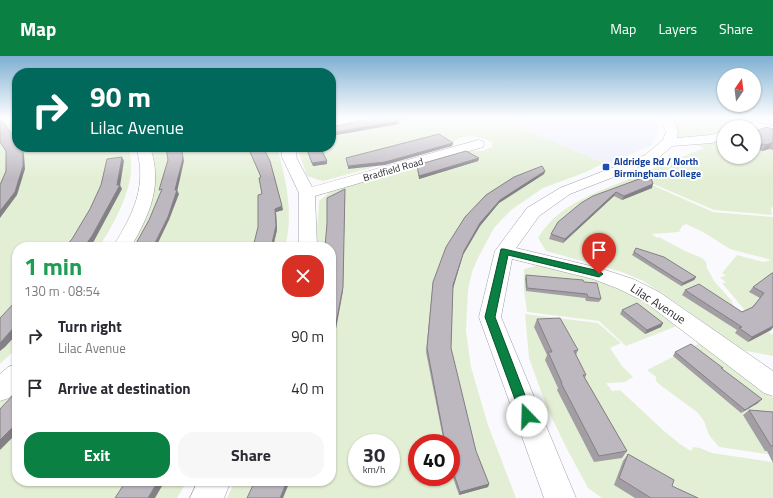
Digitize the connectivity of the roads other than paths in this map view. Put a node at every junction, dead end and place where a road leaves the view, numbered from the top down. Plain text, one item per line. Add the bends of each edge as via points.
1 (671, 138) edge
2 (716, 138) edge
3 (670, 142) junction
4 (478, 144) dead end
5 (145, 152) edge
6 (289, 152) edge
7 (308, 193) junction
8 (125, 242) edge
9 (308, 242) edge
10 (504, 251) junction
11 (12, 379) edge
12 (771, 380) edge
13 (0, 390) edge
14 (213, 486) edge
15 (206, 498) edge
16 (560, 498) edge

1 - 3 street
2 - 3 street
3 - 10 street via 650,158 565,191 533,212
4 - 7 street, Bradfield Road
5 - 8 street via 150,176 145,198
6 - 7 street via 289,157
7 - 9 street
10 - 12 street, Lilac Avenue via 599,274 626,284 652,298
10 - 16 street via 490,317
11 - 13 street
14 - 15 street

